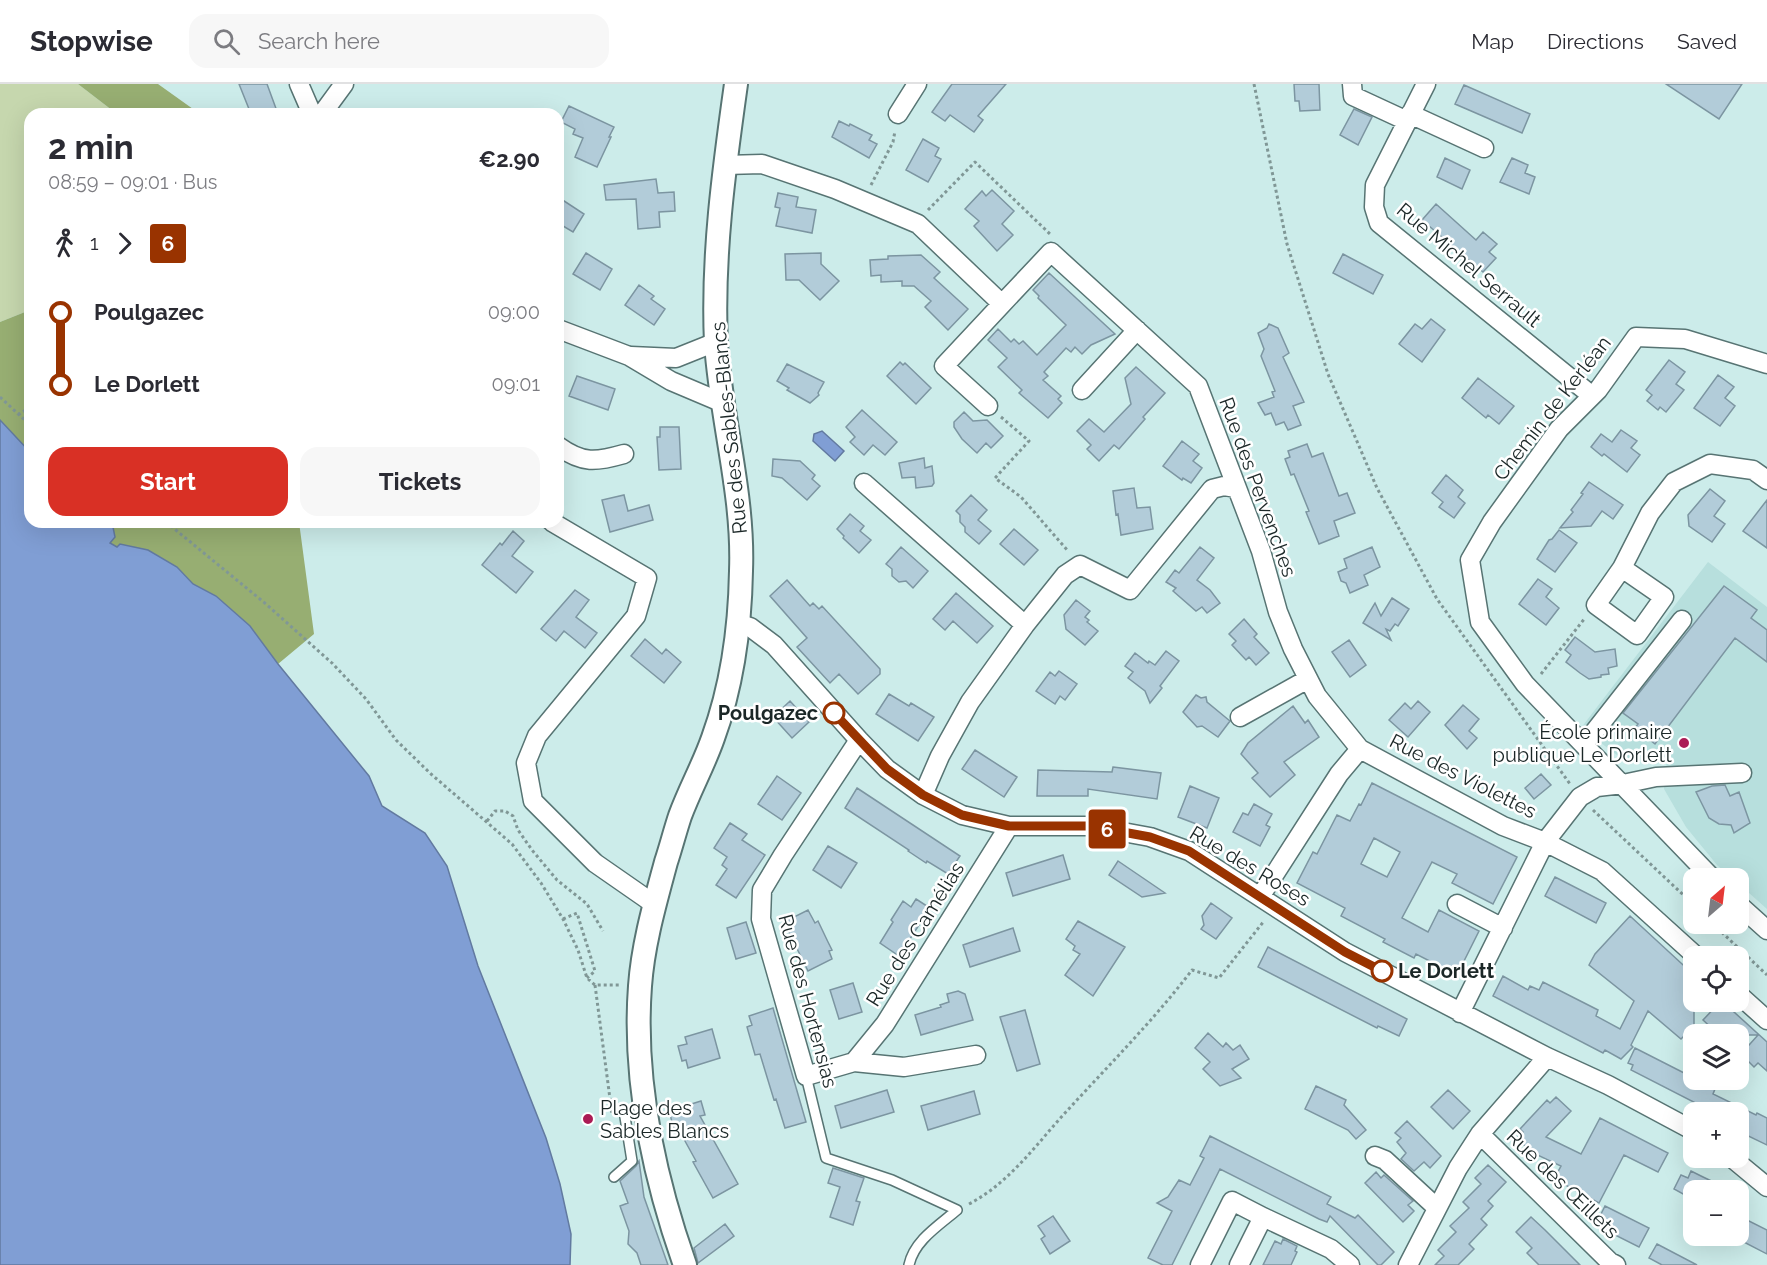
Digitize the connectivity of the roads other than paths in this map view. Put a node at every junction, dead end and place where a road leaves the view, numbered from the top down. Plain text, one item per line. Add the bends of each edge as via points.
1 (299, 84) edge
2 (344, 84) edge
3 (736, 84) edge
4 (917, 84) edge
5 (1352, 84) edge
6 (1426, 84) edge
7 (309, 108) edge
8 (326, 108) edge
9 (898, 114) road end
10 (1409, 117) junction
11 (1484, 148) dead end
12 (725, 165) junction
13 (1002, 304) junction
14 (1137, 330) junction
15 (564, 335) edge
16 (716, 342) junction
17 (629, 356) junction
18 (1767, 364) edge
19 (1082, 390) dead end
20 (1592, 395) junction
21 (723, 403) junction
22 (988, 406) road end
23 (564, 450) edge
24 (624, 454) dead end
25 (1767, 480) edge
26 (864, 483) dead end
27 (1236, 488) junction
28 (562, 528) edge
29 (1622, 568) junction
30 (1682, 620) dead end
31 (737, 623) junction
32 (1025, 625) junction
33 (1308, 678) junction
34 (1240, 717) dead end
35 (1591, 736) dead end
36 (859, 740) junction
37 (1360, 749) junction
38 (1742, 773) dead end
39 (1623, 784) junction
40 (923, 795) junction
41 (1009, 826) junction
42 (1545, 842) junction
43 (1703, 868) edge
44 (1260, 897) junction
45 (654, 904) junction
46 (1457, 904) dead end
47 (1749, 914) edge
48 (1503, 928) junction
49 (1767, 930) edge
50 (1685, 946) edge
51 (1749, 1004) edge
52 (1460, 1013) junction
53 (1767, 1020) edge
54 (976, 1055) dead end
55 (1547, 1057) junction
56 (854, 1062) junction
57 (806, 1076) junction
58 (625, 1118) road end
59 (1683, 1124) edge
60 (1480, 1134) junction
61 (1376, 1156) dead end
62 (1744, 1168) edge
63 (614, 1177) dead end
64 (1767, 1188) edge
65 (1437, 1208) junction
66 (1263, 1217) junction
67 (686, 1265) edge
68 (909, 1265) edge
69 (1200, 1265) edge
70 (1239, 1265) edge
71 (1350, 1265) edge
72 (1408, 1265) edge
73 (1616, 1265) edge

1 - 7 street
2 - 8 street
3 - 12 street, Rue des Sables-Blancs
4 - 9 street
5 - 10 street via 1353,96
6 - 10 street, Rue Michel Serrault
10 - 11 street
10 - 20 street, Rue Michel Serrault via 1375,185 1374,207 1379,223
12 - 13 street via 762,164 918,224
12 - 16 street, Rue des Sables-Blancs via 717,252
13 - 14 street, Rue des Pervenches via 1051,252
13 - 22 street via 944,366
14 - 19 street
14 - 27 street, Rue des Pervenches via 1198,386
15 - 17 street
16 - 17 street via 676,358
16 - 21 street, Rue des Sables-Blancs
17 - 21 street via 671,381
18 - 20 street, Chemin de Kerléan via 1685,339 1636,337
20 - 39 street, Chemin de Kerléan via 1559,429 1492,522 1470,560 1480,622 1529,688
21 - 31 street, Rue des Sables-Blancs via 740,509
23 - 24 street via 597,462
25 - 29 street via 1753,470 1710,464 1674,482 1650,513
26 - 32 street
27 - 32 street via 1212,489 1130,590 1080,565 1065,575
27 - 33 street, Rue des Pervenches via 1261,551 1278,612
28 - 45 street via 647,578 636,616 537,736 526,763 533,801 595,863
29 - 29 street via 1596,605 1637,635 1664,597
30 - 35 street
31 - 36 street, Rue des Roses via 750,627 774,645
31 - 45 street, Rue des Sables-Blancs via 730,677 713,737 680,816
32 - 40 street via 970,702
33 - 34 street
33 - 37 street, Rue des Pervenches via 1317,696
36 - 40 street, Rue des Roses via 887,769
36 - 57 street, Rue des Hortensias via 762,890 760,919
37 - 42 street, Rue des Violettes via 1503,826
37 - 44 street, Rue des Violettes via 1339,774
38 - 39 street via 1656,777
39 - 42 street via 1597,787 1580,798
39 - 43 street
40 - 41 street, Rue des Roses via 962,815
41 - 44 street, Rue des Roses via 1090,826 1150,837 1189,851
41 - 56 street, Rue des Camélias via 885,1024
42 - 48 street
42 - 50 street, Rue des Violettes via 1602,871
44 - 52 street, Rue des Roses via 1345,952
45 - 67 street, Rue des Sables-Blancs via 640,986 639,1041 652,1146 666,1209
46 - 48 street
47 - 49 street
48 - 52 street
51 - 53 street
52 - 55 street, Rue des Roses
54 - 56 street via 904,1067
55 - 59 street, Rue des Roses
55 - 60 street
56 - 57 street
57 - 68 lane, Rue des Hortensias via 826,1158 892,1180 957,1210 912,1252
58 - 63 lane via 632,1161
60 - 65 street
60 - 73 street, Rue des Œillets
61 - 65 street
62 - 64 street
65 - 72 street
66 - 69 street via 1232,1201
66 - 70 street
66 - 71 street via 1331,1249

